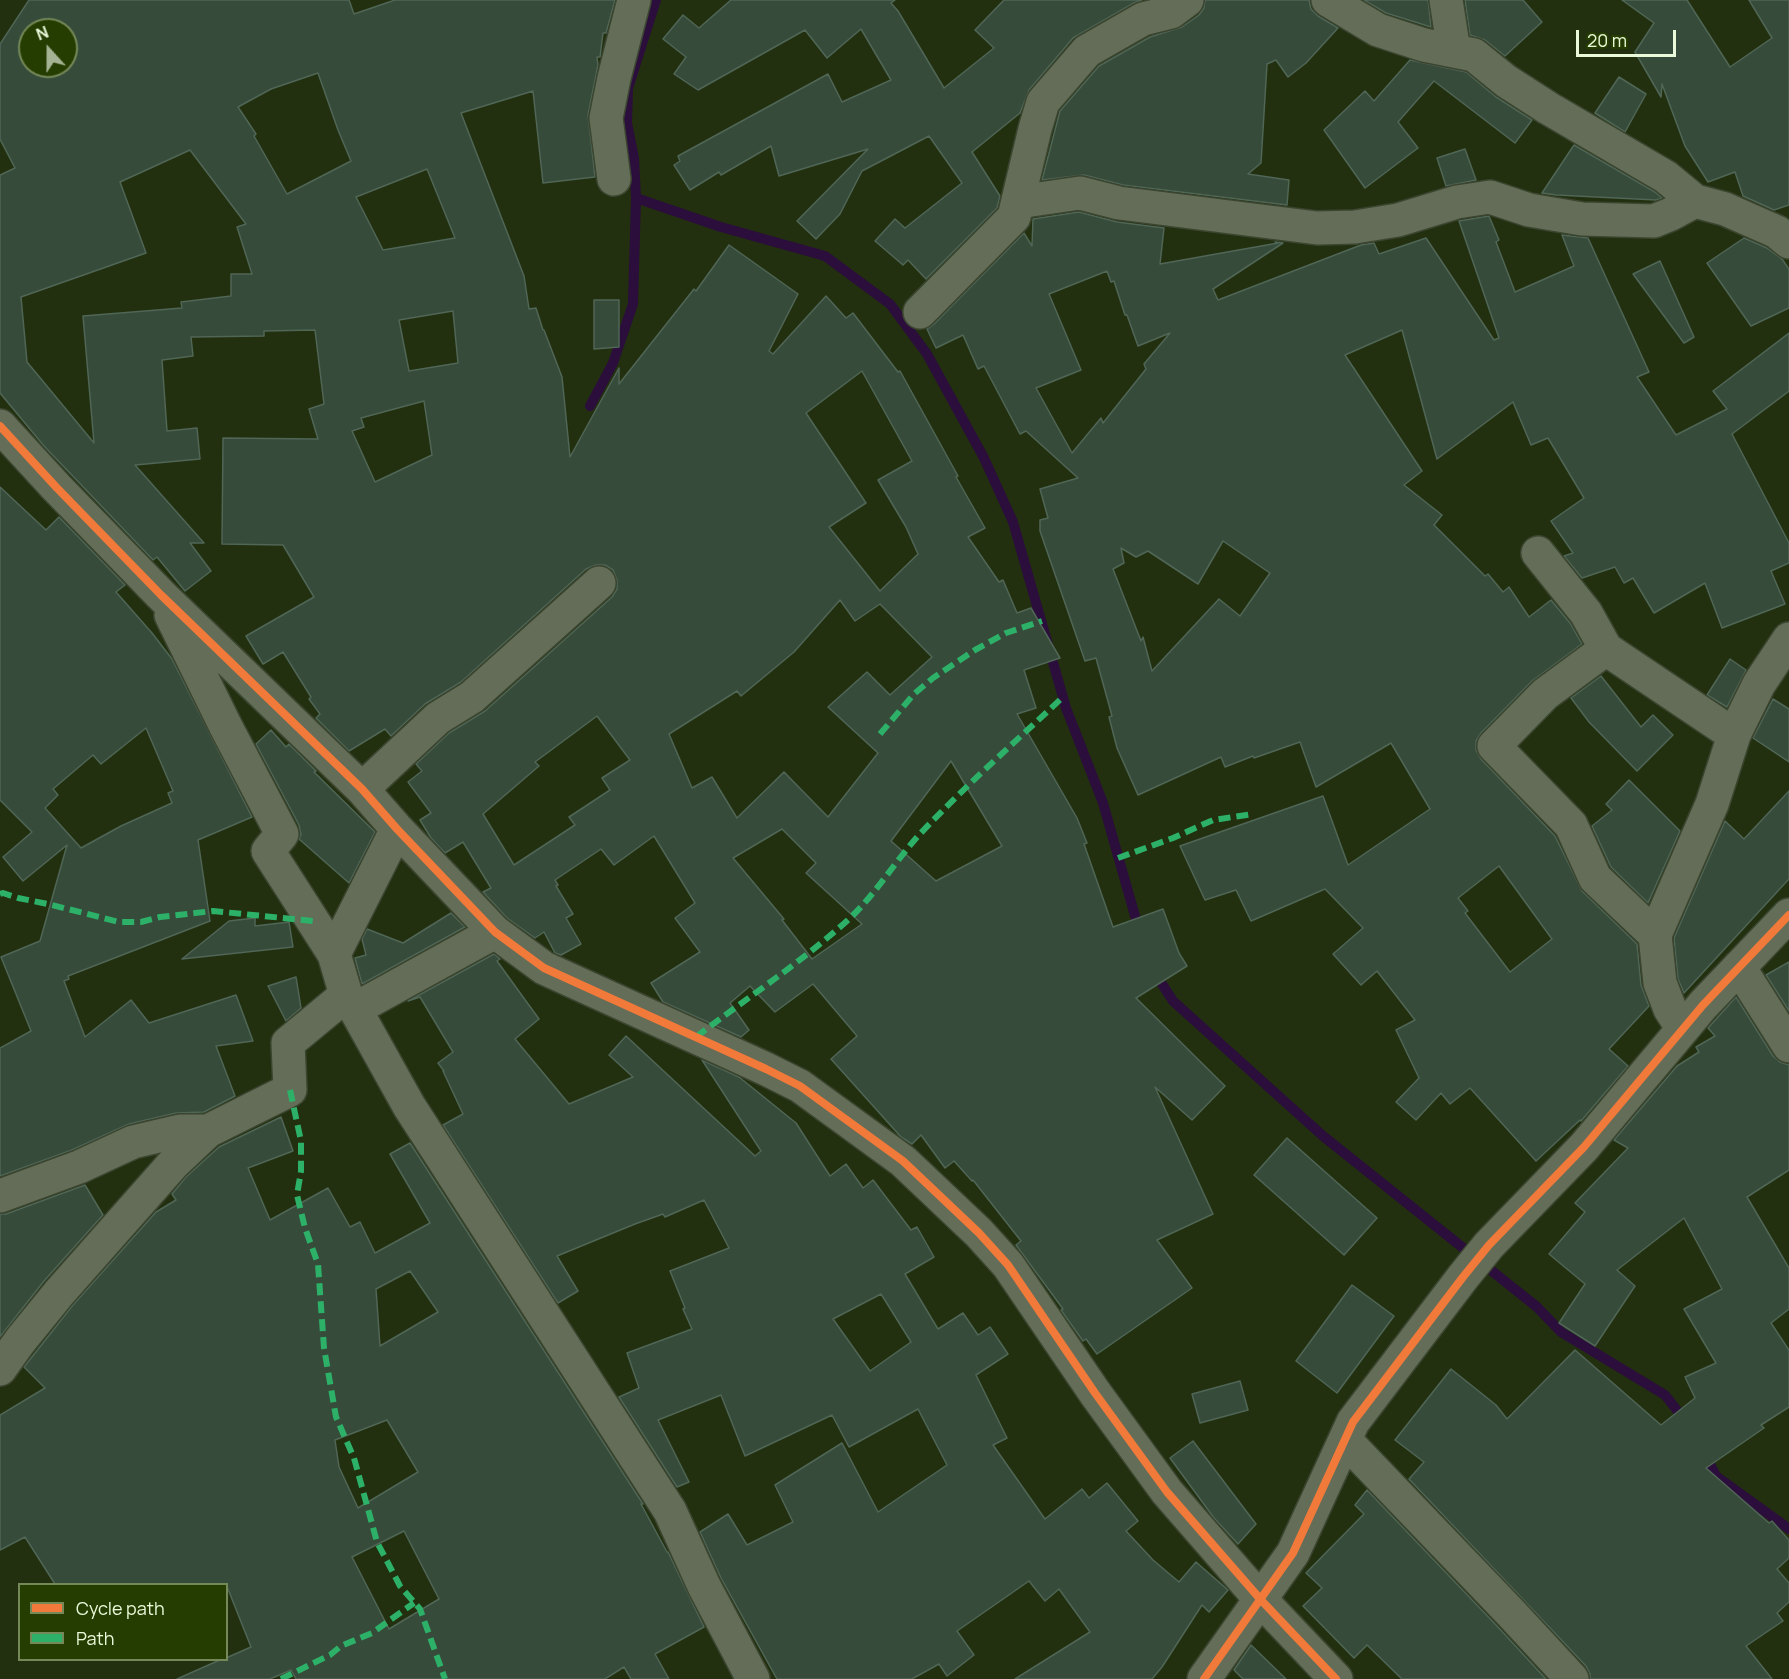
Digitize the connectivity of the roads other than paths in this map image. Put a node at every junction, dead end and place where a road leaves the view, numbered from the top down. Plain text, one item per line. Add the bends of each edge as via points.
1 (634, 0) edge
2 (1186, 0) edge
3 (1328, 0) edge
4 (1446, 0) edge
5 (1454, 51) junction
6 (614, 179) dead end
7 (1695, 201) junction
8 (1018, 202) junction
9 (1789, 242) edge
10 (920, 312) dead end
11 (0, 426) edge
12 (1538, 553) dead end
13 (599, 583) dead end
14 (161, 595) junction
15 (1789, 639) edge
16 (1606, 649) junction
17 (1734, 735) junction
18 (362, 789) junction
19 (397, 829) junction
20 (1789, 915) edge
21 (495, 932) junction
22 (1655, 935) junction
23 (334, 954) junction
24 (1739, 967) junction
25 (350, 1002) junction
26 (1683, 1029) junction
27 (1789, 1046) edge
28 (208, 1131) junction
29 (0, 1196) edge
30 (0, 1370) edge
31 (1345, 1440) junction
32 (1261, 1600) junction
33 (753, 1679) edge
34 (1204, 1679) edge
35 (1336, 1679) edge
36 (1572, 1679) edge

1 - 6 street via 606,118
2 - 8 street via 1171,12 1143,19 1087,51 1043,102
3 - 5 street via 1378,30
4 - 5 street
5 - 7 street via 1474,55 1506,81 1666,177
7 - 8 street via 1654,221 1582,219 1529,210 1490,197 1457,202 1398,220 1317,228 1119,203 1080,193
7 - 9 street via 1725,209 1777,232
8 - 10 street via 1014,217
11 - 14 street
12 - 16 street via 1586,613
13 - 18 street via 472,697 438,718
14 - 18 street
14 - 23 street via 282,834 268,851
15 - 17 street via 1759,684
16 - 17 street
16 - 22 street via 1545,694 1494,746 1571,825 1596,878
17 - 22 street via 1713,804
18 - 19 street
19 - 21 street
19 - 23 street
20 - 24 street
21 - 25 street
21 - 32 street via 544,968 800,1086 908,1166 1008,1265 1167,1492
22 - 26 street via 1660,983
23 - 25 street
24 - 26 street
24 - 27 street
25 - 28 street via 288,1043 290,1090
25 - 33 street via 409,1106 670,1511
26 - 31 street via 1584,1147 1489,1245 1353,1422
28 - 29 street via 180,1131 133,1142
28 - 30 street via 173,1164 59,1293
31 - 32 street via 1293,1553
31 - 36 street
32 - 34 street
32 - 35 street

